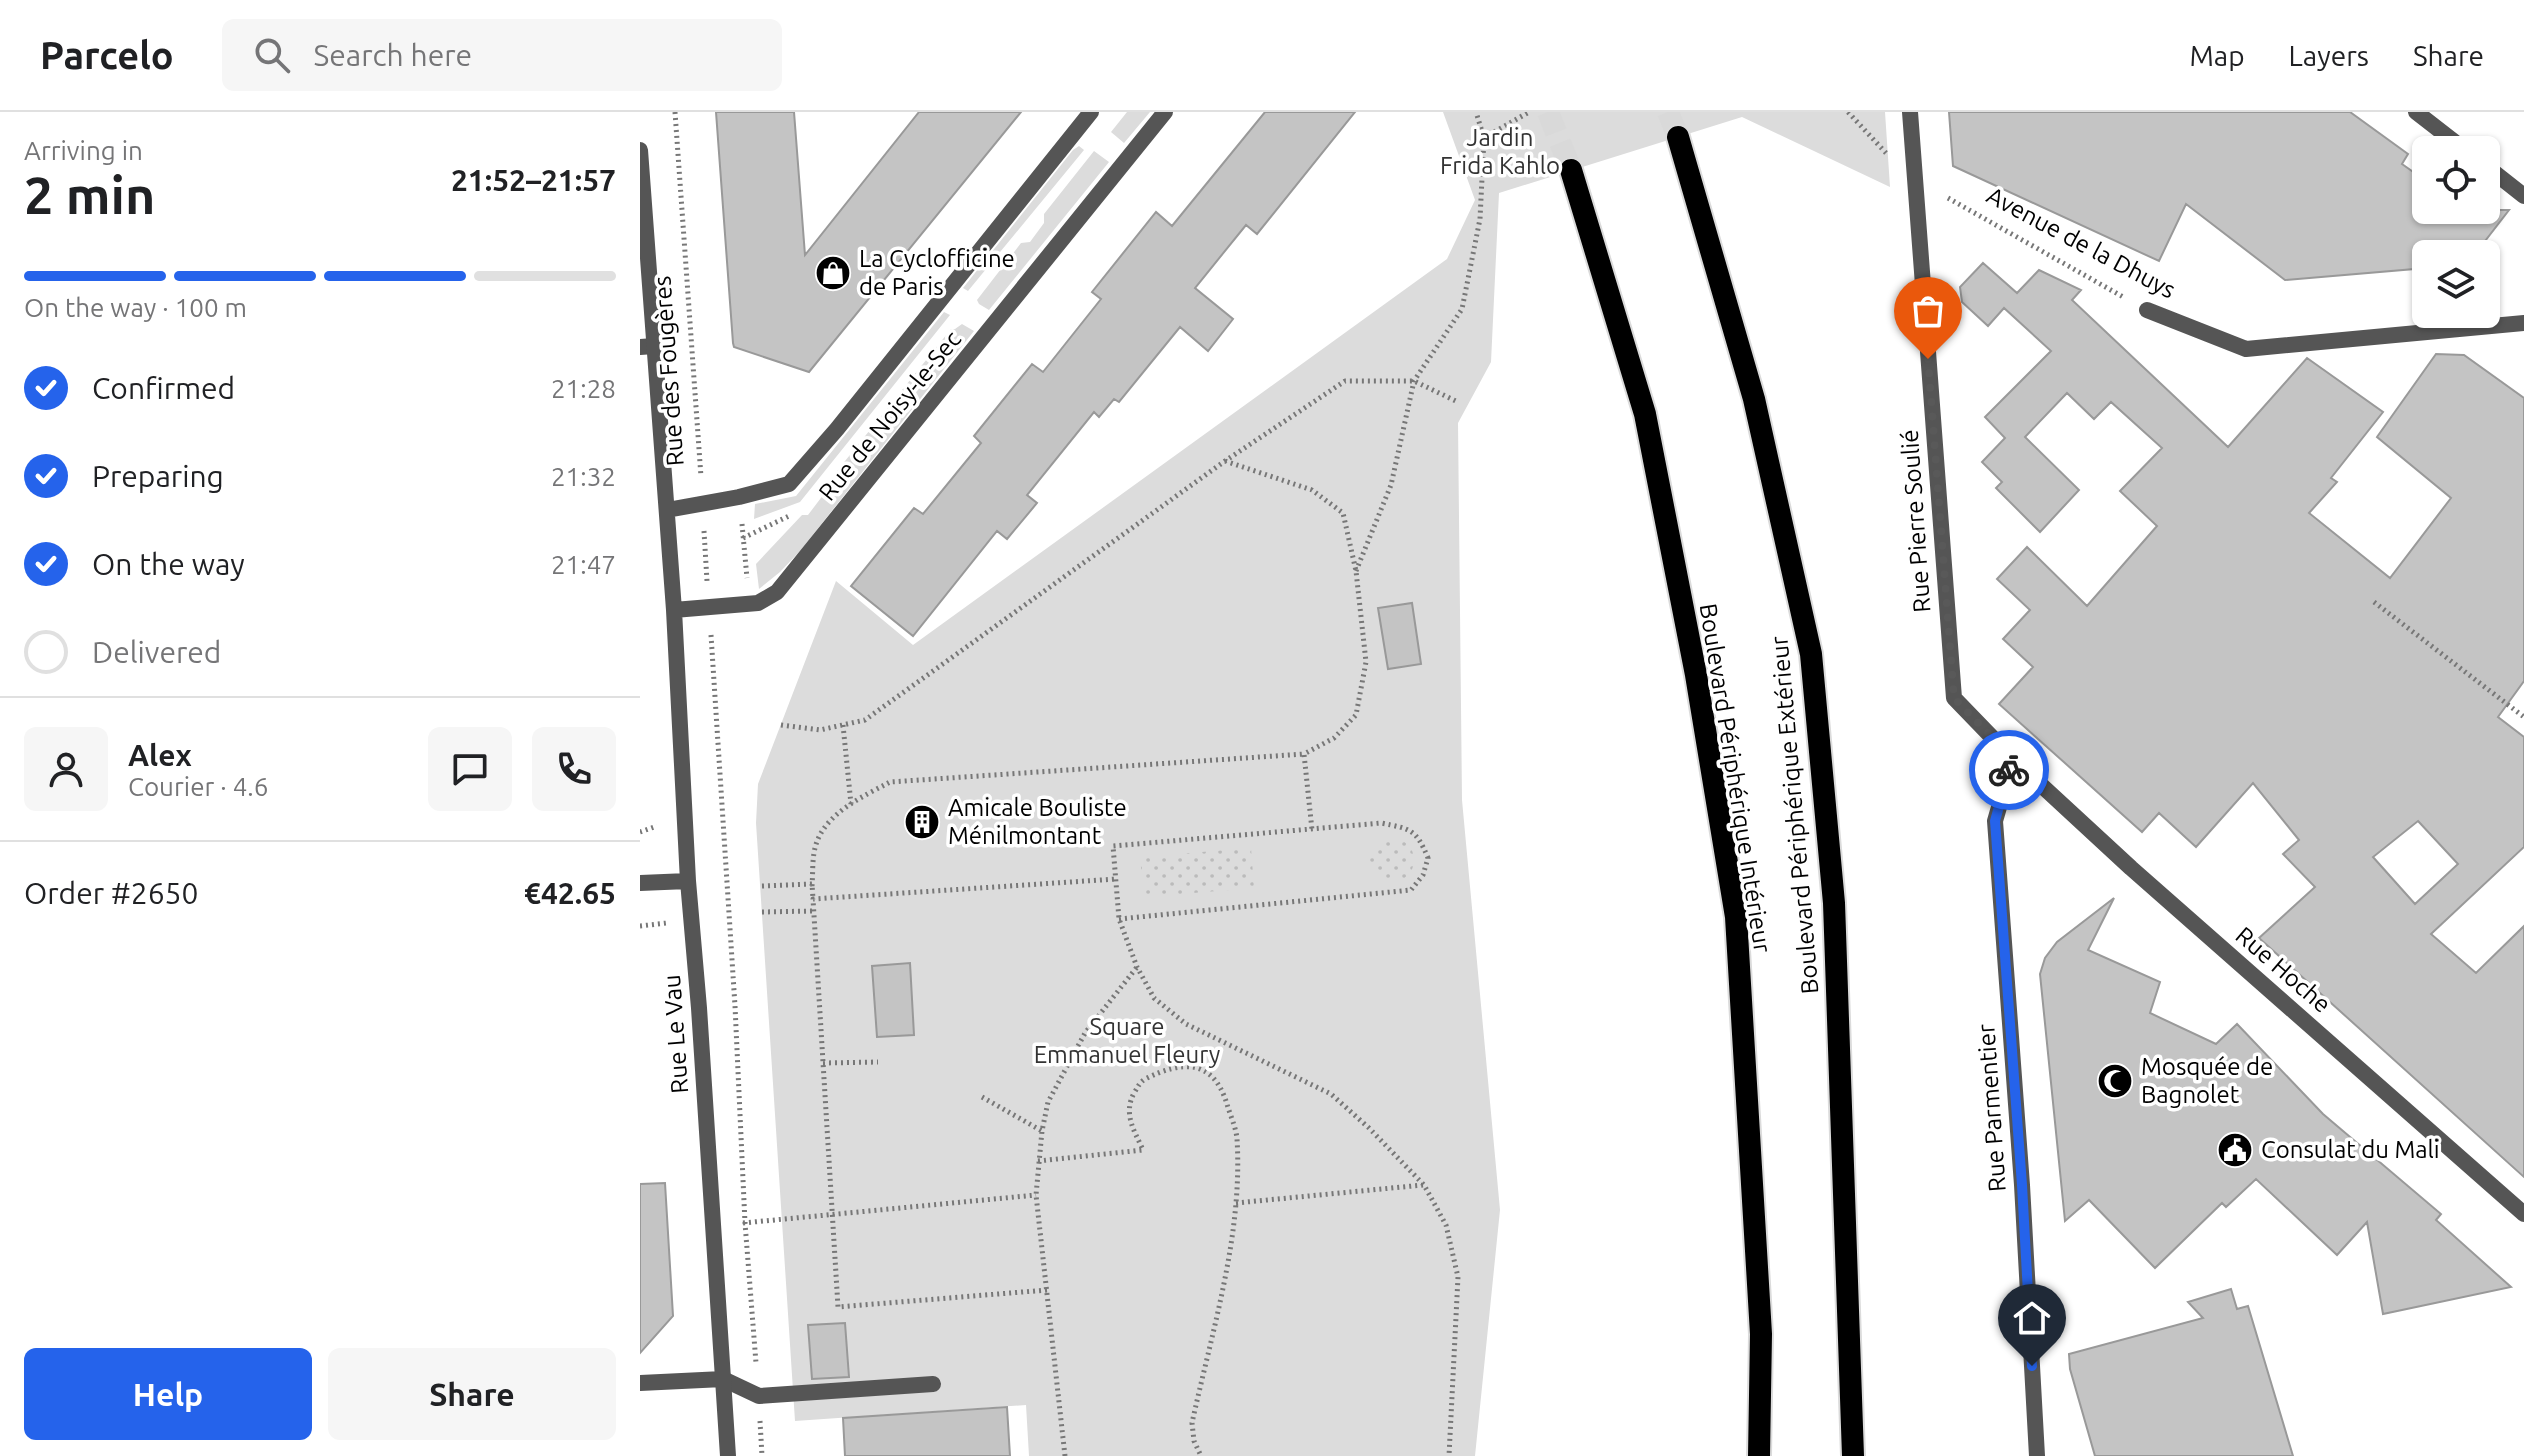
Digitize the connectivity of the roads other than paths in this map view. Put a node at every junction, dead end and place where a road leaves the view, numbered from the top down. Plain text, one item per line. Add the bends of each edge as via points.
1 (1091, 112) edge
2 (1165, 112) edge
3 (1910, 112) edge
4 (2416, 112) edge
5 (2447, 136) edge
6 (1678, 137) tunnel mouth
7 (640, 150) edge
8 (1571, 170) tunnel mouth
9 (2500, 177) edge
10 (2524, 196) edge
11 (2147, 310) road end
12 (2524, 323) edge
13 (647, 346) edge
14 (667, 510) junction
15 (674, 610) junction
16 (2013, 759) junction
17 (688, 881) junction
18 (640, 883) edge
19 (2524, 1214) edge
20 (723, 1379) junction
21 (640, 1383) edge
22 (933, 1384) dead end
23 (728, 1456) edge
24 (1759, 1456) edge
25 (1853, 1456) edge
26 (2037, 1456) edge

1 - 14 street, Rue de Noisy-le-Sec via 789,484
2 - 15 street, Rue de Noisy-le-Sec via 777,592 758,603
3 - 16 street, Rue Pierre Soulié via 1954,698
4 - 5 street
6 - 25 highway, Boulevard Périphérique Extérieur via 1754,399 1811,654 1834,903
7 - 13 street, Rue des Fougères
8 - 24 highway, Boulevard Périphérique Intérieur via 1645,414 1736,917 1761,1334
9 - 10 street
11 - 12 street, Avenue de la Dhuys via 2246,349
13 - 14 street, Rue des Fougères
14 - 15 street, Rue des Fougères
15 - 17 street, Rue Le Vau
16 - 19 street, Rue Hoche
16 - 26 street, Rue Parmentier via 1995,821
17 - 18 street
17 - 20 street, Rue Le Vau
20 - 21 street
20 - 22 street via 759,1396
20 - 23 street, Rue Le Vau

